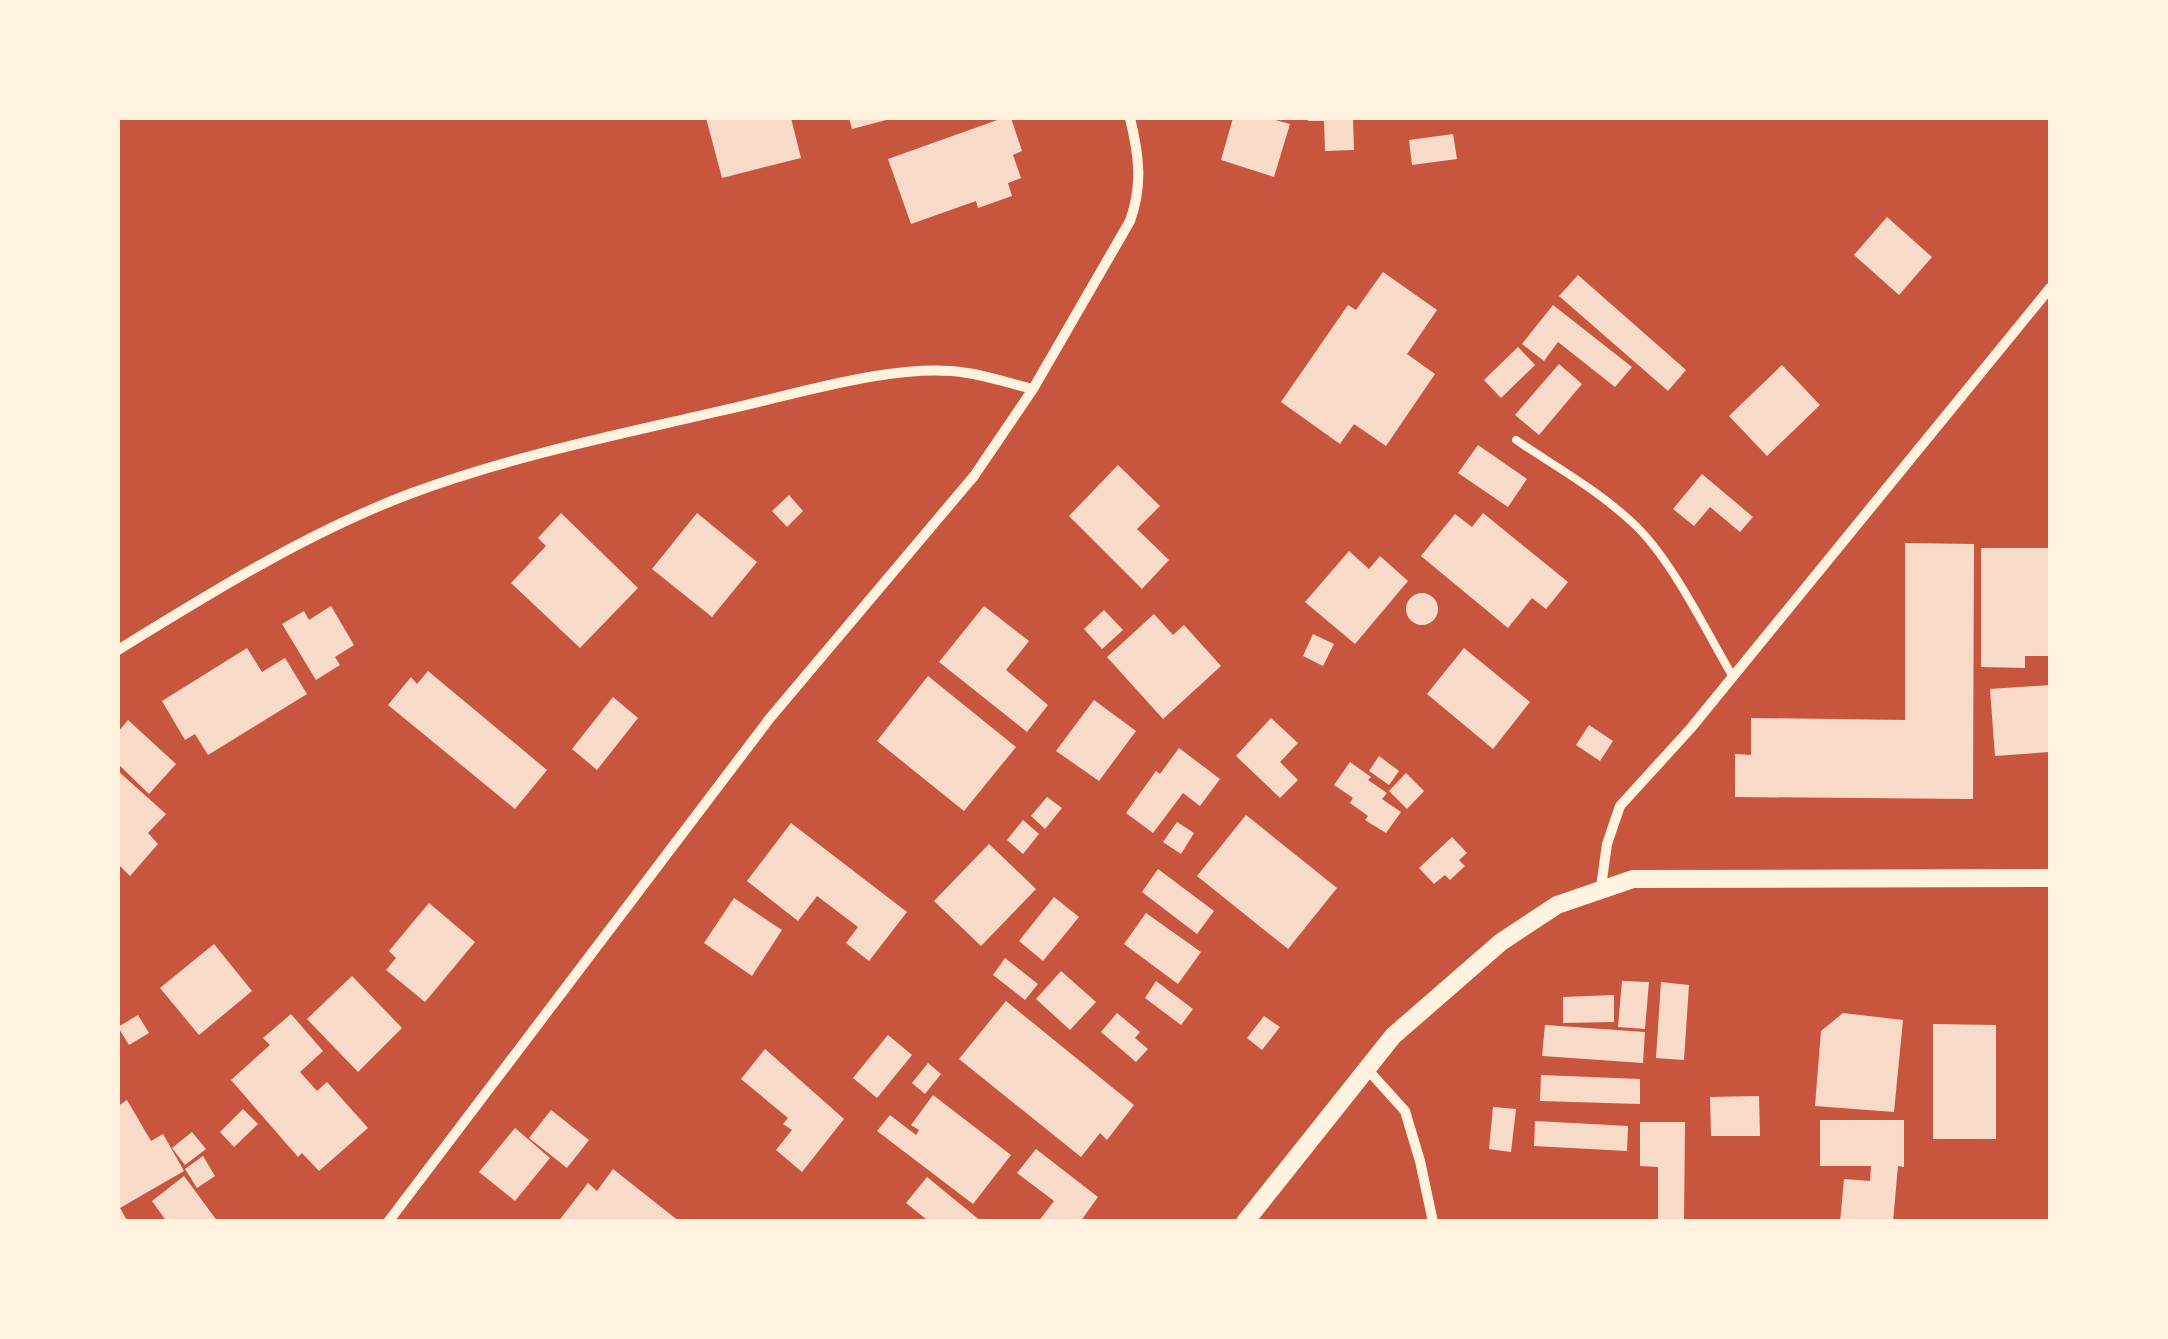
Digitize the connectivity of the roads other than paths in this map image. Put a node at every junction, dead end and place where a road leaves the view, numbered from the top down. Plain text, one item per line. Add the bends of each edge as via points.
1 (1130, 118) edge
2 (2050, 288) edge
3 (1033, 389) junction
4 (1516, 440) dead end
5 (118, 650) edge
6 (1733, 676) junction
7 (2050, 878) edge
8 (1601, 888) junction
9 (1368, 1070) junction
10 (388, 1222) edge
11 (1245, 1222) edge
12 (1433, 1222) edge

1 - 3 street via 1138,152 1138,198 1130,221
2 - 6 street
3 - 5 street via 965,372 922,372 573,444 395,501 294,547
3 - 10 street via 974,476 770,718
4 - 6 lane via 1638,528
6 - 8 street via 1620,806
7 - 8 street via 1633,878
8 - 9 street via 1557,905 1501,942 1406,1024
9 - 11 street
9 - 12 street via 1404,1111

